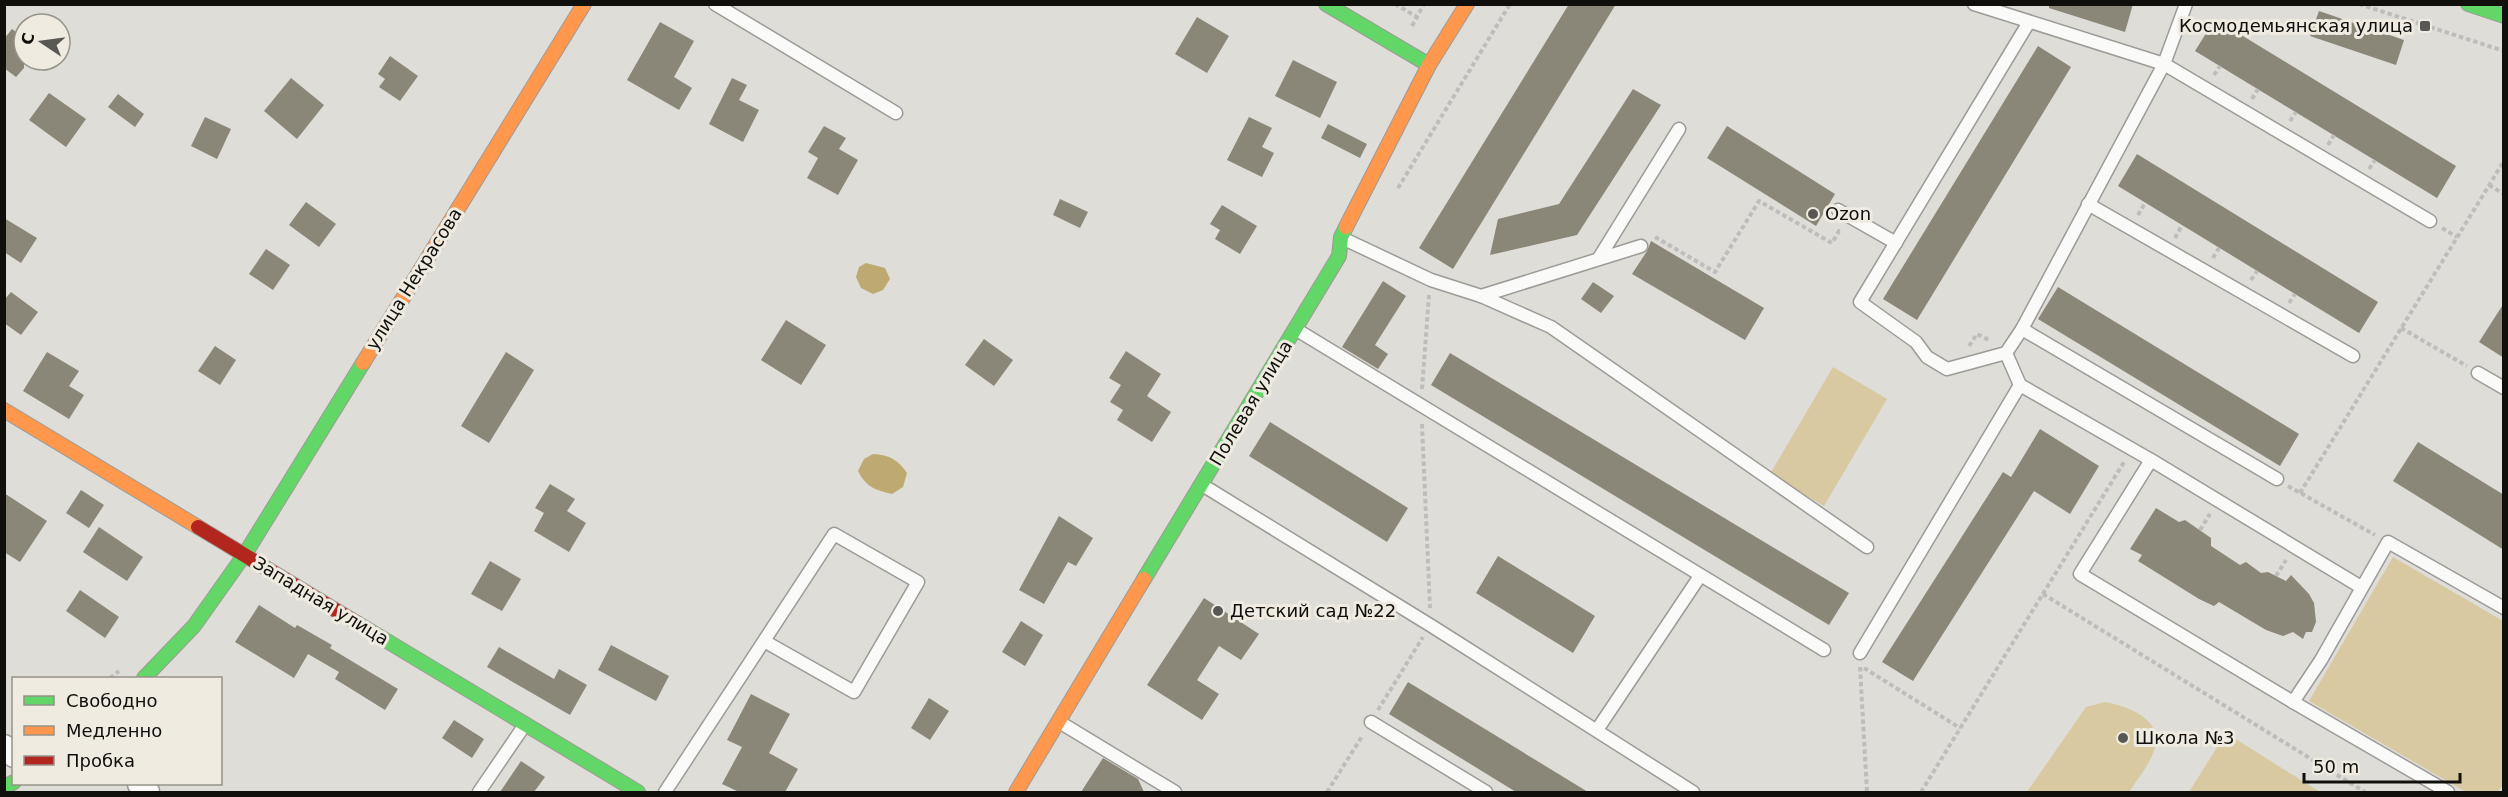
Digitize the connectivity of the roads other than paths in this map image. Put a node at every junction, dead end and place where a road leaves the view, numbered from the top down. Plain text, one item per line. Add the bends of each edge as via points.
1 (584, 4) edge
2 (715, 4) edge
3 (1326, 4) edge
4 (1467, 4) edge
5 (1974, 4) edge
6 (2186, 4) edge
7 (2468, 4) edge
8 (2504, 16) edge
9 (2029, 22) junction
10 (1429, 64) junction
11 (2164, 64) junction
12 (896, 113) dead end
13 (1679, 129) dead end
14 (2088, 204) junction
15 (1838, 210) dead end
16 (2430, 221) dead end
17 (1341, 237) junction
18 (1896, 243) junction
19 (1641, 246) road end
20 (1599, 258) junction
21 (1481, 296) junction
22 (1297, 329) junction
23 (2022, 329) junction
24 (2007, 351) junction
25 (2354, 356) dead end
26 (2478, 373) road end
27 (2020, 386) junction
28 (2504, 388) edge
29 (4, 410) edge
30 (2151, 460) junction
31 (2277, 479) road end
32 (1201, 485) junction
33 (1867, 547) dead end
34 (244, 554) junction
35 (1700, 576) junction
36 (2361, 587) junction
37 (2504, 608) edge
38 (764, 641) junction
39 (1824, 650) dead end
40 (1860, 653) road end
41 (145, 677) edge
42 (2293, 702) junction
43 (1059, 722) junction
44 (1371, 722) dead end
45 (525, 724) junction
46 (1597, 730) junction
47 (479, 792) edge
48 (638, 792) edge
49 (664, 792) edge
50 (1016, 792) edge
51 (1175, 792) edge
52 (1486, 792) edge
53 (1693, 792) edge
54 (2448, 792) edge

1 - 34 street, улица Некрасова
2 - 12 lane
3 - 10 street
4 - 10 street, Полевая улица
5 - 9 lane
6 - 11 lane
7 - 8 street
9 - 11 lane
9 - 18 lane
10 - 17 street, Полевая улица
11 - 14 lane
11 - 16 lane
13 - 20 lane
14 - 23 lane
14 - 25 lane
15 - 18 lane
17 - 21 lane via 1431,280
17 - 22 street, Полевая улица via 1339,256
18 - 24 lane via 1860,302 1947,369
19 - 20 lane
20 - 21 lane
21 - 33 lane via 1551,327
22 - 32 street, Полевая улица
22 - 35 lane
23 - 24 lane
23 - 31 lane
24 - 27 lane
26 - 28 lane
27 - 30 lane
27 - 40 lane
29 - 34 street, Западная улица
30 - 36 lane
30 - 42 lane via 2080,574
32 - 43 street, Полевая улица
32 - 46 lane
34 - 41 street, улица Некрасова via 194,626
34 - 45 street, Западная улица
35 - 39 lane
35 - 46 lane
36 - 37 lane via 2388,542
36 - 42 lane
38 - 38 lane via 834,534 918,582 855,692
38 - 49 lane
42 - 54 lane
43 - 50 street, Полевая улица
43 - 51 lane
44 - 52 lane
45 - 47 lane
45 - 48 street, Западная улица
46 - 53 lane

